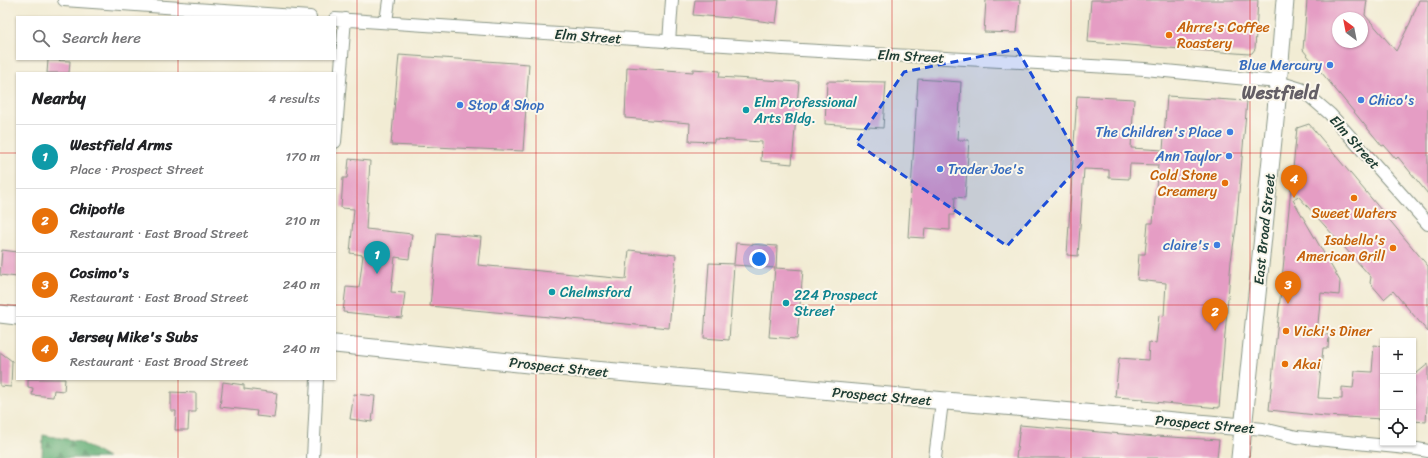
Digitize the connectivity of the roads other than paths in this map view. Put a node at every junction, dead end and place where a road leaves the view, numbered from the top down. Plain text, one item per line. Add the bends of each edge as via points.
1 (64, 0) edge
2 (389, 0) edge
3 (672, 0) edge
4 (1285, 0) edge
5 (137, 2) edge
6 (298, 16) edge
7 (340, 19) edge
8 (386, 22) junction
9 (669, 42) junction
10 (1278, 82) junction
11 (336, 117) edge
12 (1428, 224) edge
13 (0, 314) edge
14 (16, 316) edge
15 (336, 344) edge
16 (317, 380) edge
17 (942, 402) junction
18 (1243, 427) junction
19 (1428, 452) edge
20 (312, 458) edge
21 (935, 458) edge
22 (1240, 458) edge

1 - 5 street
2 - 8 street
3 - 9 street
4 - 10 street, East Broad Street
5 - 6 street
7 - 8 street, Elm Street
7 - 11 street
8 - 9 street, Elm Street
9 - 10 street, Elm Street via 1145,69
10 - 12 street, Elm Street via 1301,89 1330,114
10 - 18 street, East Broad Street
13 - 14 street
15 - 17 street, Prospect Street
16 - 20 street
17 - 18 street, Prospect Street
17 - 21 street
18 - 19 street, Prospect Street via 1297,437
18 - 22 street, East Broad Street

